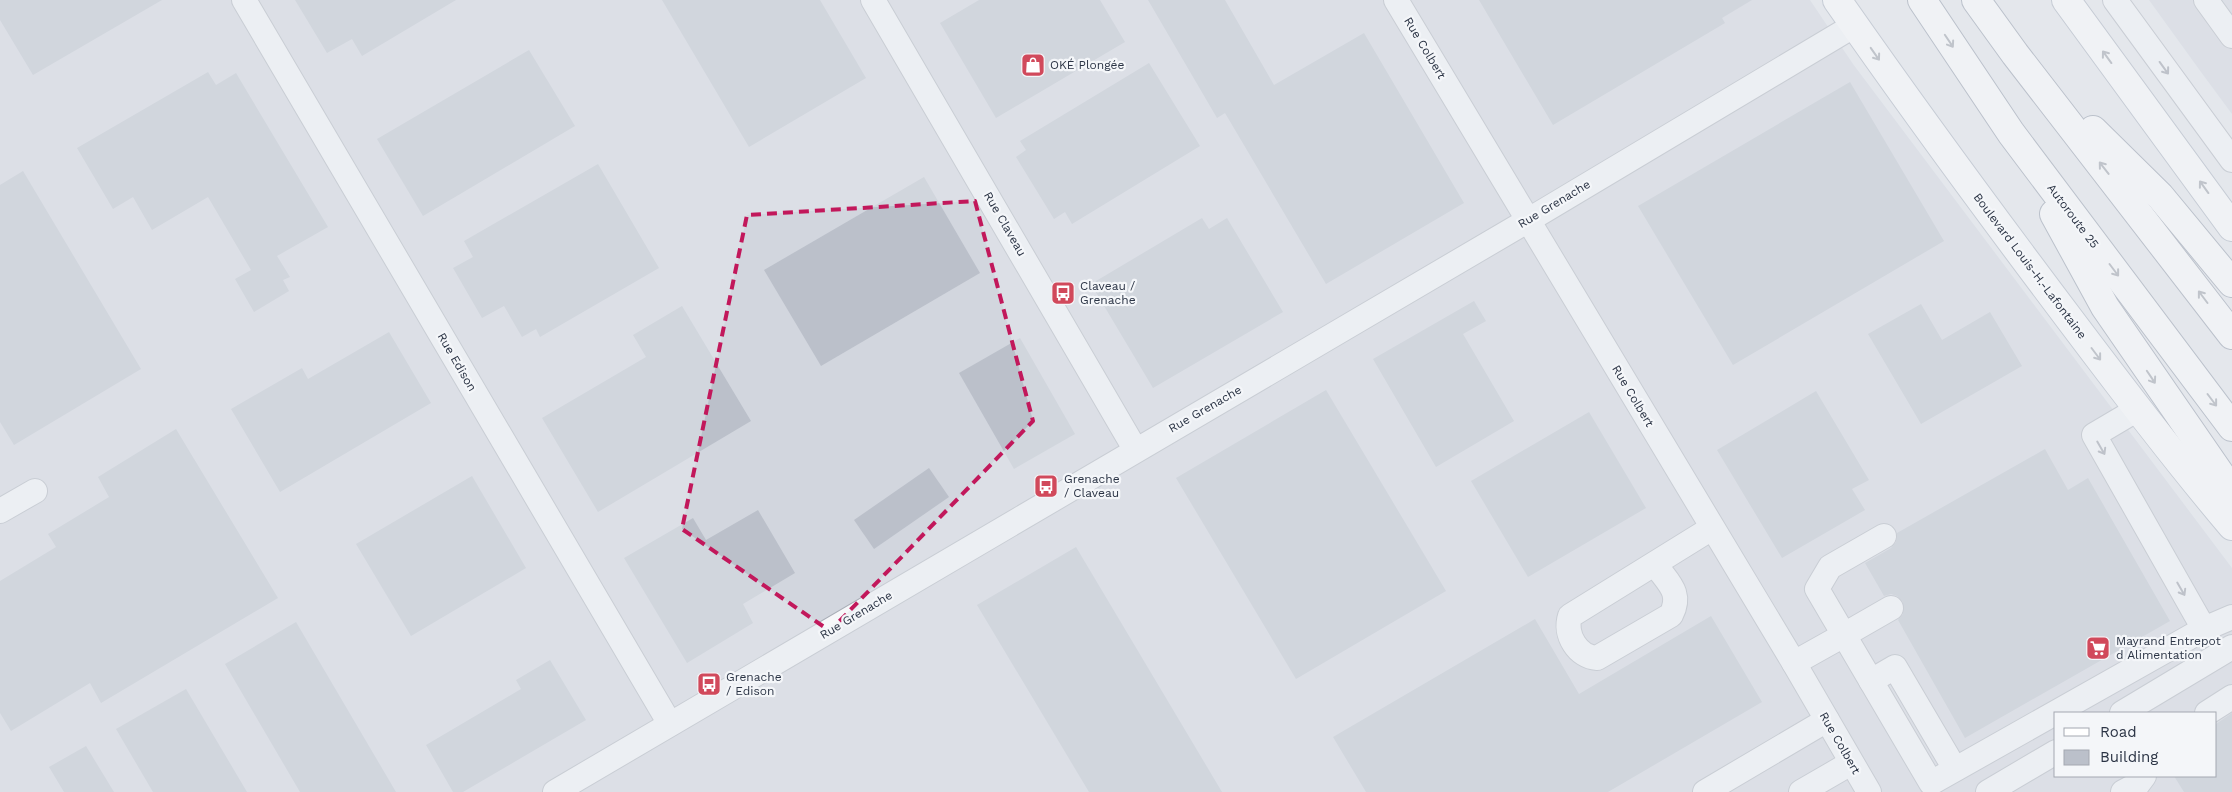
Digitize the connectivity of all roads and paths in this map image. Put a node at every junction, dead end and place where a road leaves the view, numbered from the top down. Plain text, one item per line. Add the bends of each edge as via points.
1 (244, 0) edge
2 (873, 0) edge
3 (1396, 0) edge
4 (1837, 0) edge
5 (1922, 0) edge
6 (1976, 0) edge
7 (2066, 0) edge
8 (2115, 0) edge
9 (2206, 0) edge
10 (1855, 25) junction
11 (2232, 36) edge
12 (2015, 54) junction
13 (2011, 133) junction
14 (2232, 160) edge
15 (1527, 221) junction
16 (2232, 227) edge
17 (2232, 283) edge
18 (2232, 335) edge
19 (2138, 409) junction
20 (2232, 427) edge
21 (1136, 449) junction
22 (34, 491) dead end
23 (2232, 496) edge
24 (0, 511) edge
25 (2232, 526) edge
26 (1712, 528) junction
27 (1884, 536) dead end
28 (1655, 564) junction
29 (1890, 608) dead end
30 (2223, 625) edge
31 (1844, 635) junction
32 (2232, 647) edge
33 (1794, 663) junction
34 (1871, 681) junction
35 (2232, 697) edge
36 (2061, 712) edge
37 (2124, 712) edge
38 (2209, 712) edge
39 (2054, 716) edge
40 (1826, 720) junction
41 (670, 724) junction
42 (2054, 753) edge
43 (1852, 762) junction
44 (1955, 769) junction
45 (1933, 788) edge
46 (554, 792) edge
47 (1705, 792) edge
48 (1801, 792) edge
49 (1869, 792) edge
50 (1988, 792) edge

1 - 41 street, Rue Edison
2 - 21 street, Rue Claveau
3 - 15 street, Rue Colbert
4 - 10 main road, Boulevard Louis-H.-Lafontaine
5 -> 13 main road, Autoroute 25
6 - 12 main road
16 -> 7 main road
8 -> 14 street
9 - 11 street
10 - 15 street, Rue Grenache
10 -> 19 main road, Boulevard Louis-H.-Lafontaine via 1962,175
12 - 17 main road via 2160,196
18 -> 12 main road
13 -> 20 main road, Autoroute 25
13 -> 23 main road via 2105,307
15 - 21 street, Rue Grenache
15 - 26 street, Rue Colbert
19 - 25 main road, Boulevard Louis-H.-Lafontaine
19 -> 30 street via 2094,435
21 - 41 street, Rue Grenache
22 - 24 street
26 - 28 street
26 - 33 street, Rue Colbert
27 - 31 street via 1830,567 1816,588
28 - 28 street via 1570,616 1568,631 1580,652 1597,658 1671,615 1676,594
29 - 31 street
30 - 36 street
31 - 33 street
31 - 34 street
32 - 37 street
33 - 40 street, Rue Colbert
34 - 44 street via 1895,667
34 - 45 street
35 - 38 street
39 - 44 street
40 - 43 street, Rue Colbert
40 - 47 street
41 - 46 street, Rue Grenache
42 - 50 street
43 - 48 street
43 - 49 street, Rue Colbert
44 - 45 street

